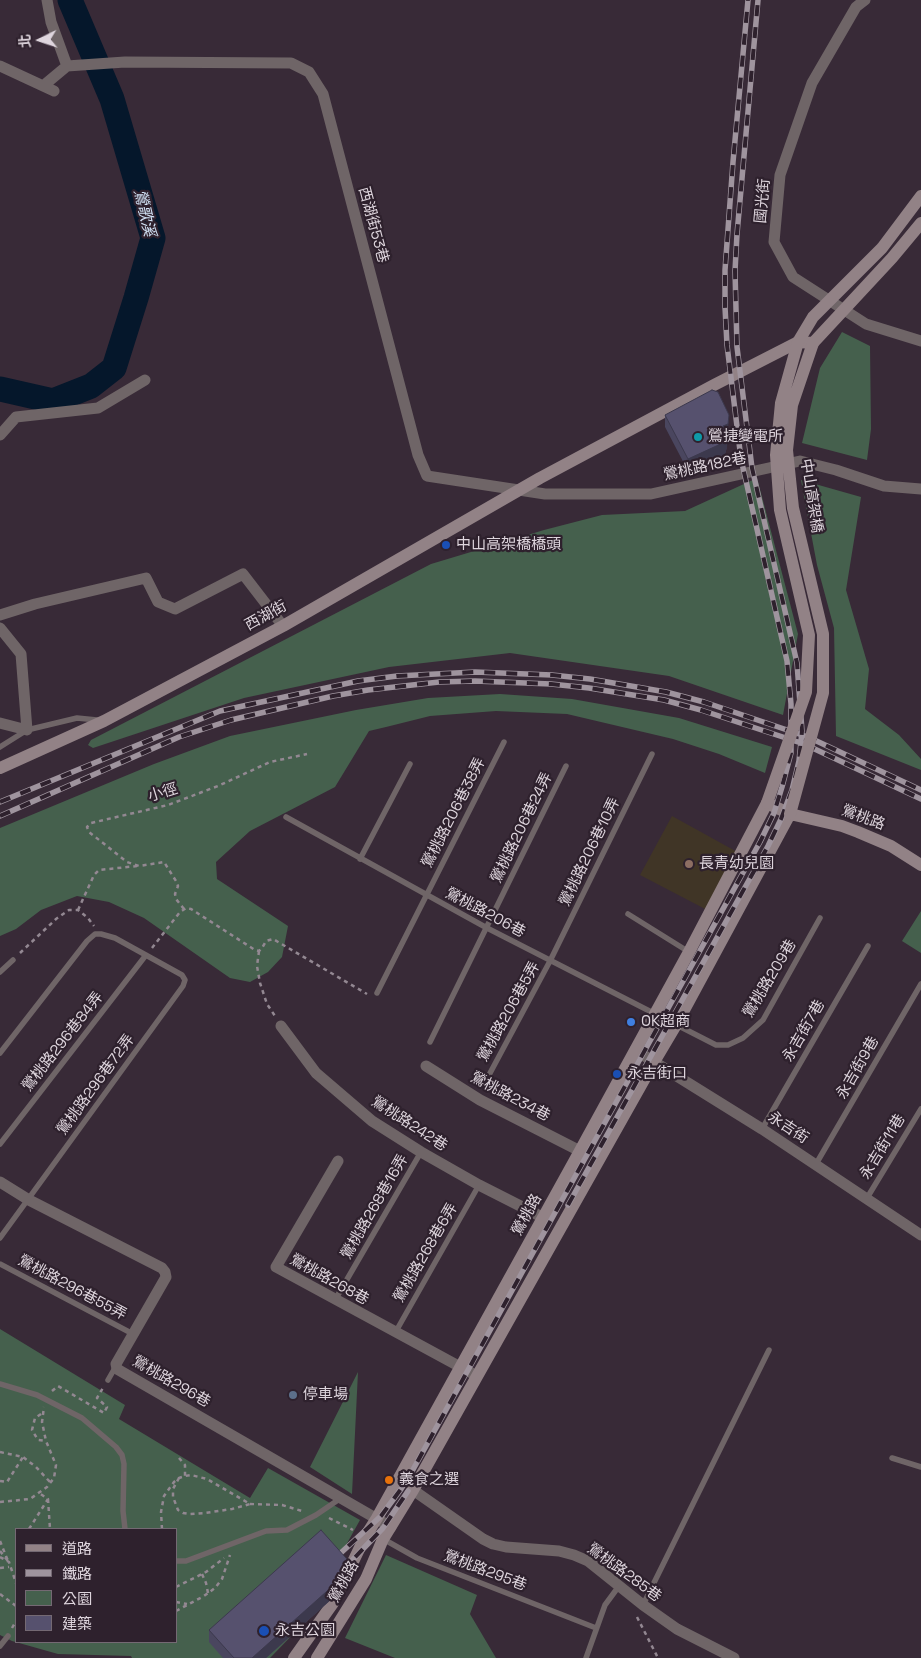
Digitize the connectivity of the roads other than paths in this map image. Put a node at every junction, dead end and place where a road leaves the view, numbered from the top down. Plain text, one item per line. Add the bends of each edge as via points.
1 (47, 0) edge
2 (865, 0) edge
3 (0, 66) edge
4 (68, 66) junction
5 (921, 196) edge
6 (921, 223) edge
7 (921, 341) edge
8 (798, 342) junction
9 (813, 343) junction
10 (145, 380) dead end
11 (0, 435) edge
12 (921, 489) edge
13 (520, 490) junction
14 (0, 615) edge
15 (283, 626) junction
16 (0, 628) edge
17 (104, 722) junction
18 (0, 723) edge
19 (27, 730) junction
20 (504, 742) dead end
21 (0, 747) edge
22 (652, 754) dead end
23 (410, 764) dead end
24 (566, 766) dead end
25 (0, 768) edge
26 (767, 803) junction
27 (790, 814) junction
28 (286, 817) dead end
29 (360, 859) junction
30 (921, 865) edge
31 (426, 896) junction
32 (628, 914) dead end
33 (820, 918) dead end
34 (487, 928) junction
35 (868, 946) dead end
36 (690, 952) junction
37 (146, 955) junction
38 (13, 960) road end
39 (550, 961) junction
40 (0, 972) edge
41 (921, 984) edge
42 (376, 993) road end
43 (655, 1014) junction
44 (676, 1025) junction
45 (281, 1026) road end
46 (430, 1042) dead end
47 (635, 1050) junction
48 (0, 1053) edge
49 (654, 1062) junction
50 (426, 1066) dead end
51 (489, 1075) dead end
52 (921, 1109) edge
53 (762, 1129) junction
54 (0, 1144) edge
55 (580, 1151) junction
56 (421, 1152) junction
57 (338, 1162) dead end
58 (816, 1164) junction
59 (0, 1182) edge
60 (479, 1185) junction
61 (867, 1198) junction
62 (29, 1200) junction
63 (544, 1218) junction
64 (921, 1235) edge
65 (0, 1238) edge
66 (0, 1264) edge
67 (335, 1300) junction
68 (395, 1333) junction
69 (132, 1334) junction
70 (769, 1350) dead end
71 (116, 1366) junction
72 (460, 1367) junction
73 (477, 1376) junction
74 (108, 1380) road end
75 (0, 1384) edge
76 (892, 1458) dead end
77 (921, 1467) edge
78 (413, 1490) junction
79 (341, 1498) junction
80 (377, 1518) junction
81 (391, 1527) junction
82 (125, 1528) edge
83 (369, 1531) junction
84 (383, 1539) junction
85 (178, 1561) edge
86 (618, 1586) junction
87 (642, 1606) junction
88 (596, 1628) junction
89 (8, 1636) dead end
90 (0, 1646) edge
91 (294, 1658) edge
92 (316, 1658) edge
93 (586, 1658) edge
94 (734, 1658) edge

1 - 4 street
2 - 7 street, 國光街 via 856,7 812,83 780,175 774,242 793,277 866,324
3 - 4 street via 48,88
4 - 13 street, 西湖街53巷 via 125,62 291,63 309,72 323,94 418,455 427,476
5 - 8 street, 中山高架橋, bridge via 882,248 813,317
6 - 9 street, 中山高架橋, bridge
8 - 9 street, bridge
8 - 13 street, 西湖街
8 - 26 street, 中山高架橋, bridge via 781,403 776,455 780,510 809,635 806,692
9 - 27 street, 中山高架橋, bridge via 792,405 787,450 793,508 823,634 823,693
10 - 11 street via 98,408 16,417
12 - 13 street, 鶯桃路182巷 via 884,486 800,461 651,494 545,494
13 - 15 street, 西湖街
14 - 15 street via 146,578 158,602 174,609 243,574
15 - 17 street, 西湖街
16 - 19 street via 21,654
17 - 19 lane via 77,718
17 - 25 street, 西湖街
18 - 19 street
19 - 21 lane
20 - 31 lane, 鶯桃路206巷38弄
22 - 39 lane, 鶯桃路206巷10弄
23 - 29 lane
24 - 34 lane, 鶯桃路206巷24弄
26 - 27 street, 鶯桃路
26 - 36 street, 鶯桃路
27 - 30 street, 鶯桃路 via 858,832 891,846
27 - 44 street, 鶯桃路
28 - 29 lane, 鶯桃路206巷
29 - 31 lane, 鶯桃路206巷
31 - 34 lane, 鶯桃路206巷
31 - 42 lane, 鶯桃路206巷38弄
32 - 36 lane
33 - 44 lane, 鶯桃路209巷 via 763,1020 743,1038 728,1045 716,1044
34 - 39 lane, 鶯桃路206巷
34 - 46 lane, 鶯桃路206巷24弄
35 - 53 lane, 永吉街7巷
36 - 43 street, 鶯桃路
37 - 48 lane via 115,938 95,934
37 - 54 lane, 鶯桃路296巷84弄
37 - 62 lane, 鶯桃路296巷72弄 via 182,975 185,980 183,986
38 - 40 lane
39 - 43 lane, 鶯桃路206巷
39 - 51 lane, 鶯桃路206巷5弄
41 - 58 lane, 永吉街9巷
43 - 44 lane, 鶯桃路206巷
43 - 47 street, 鶯桃路
44 - 49 street, 鶯桃路
45 - 56 street, 鶯桃路242巷 via 316,1073 372,1121
47 - 49 street, 永吉街
47 - 55 street, 鶯桃路
49 - 53 street, 永吉街
49 - 73 street, 鶯桃路
50 - 55 street, 鶯桃路234巷 via 480,1100
52 - 61 lane, 永吉街11巷
53 - 58 street, 永吉街
55 - 63 street, 鶯桃路
56 - 60 street, 鶯桃路242巷
56 - 67 lane, 鶯桃路268巷16弄
57 - 67 street, 鶯桃路268巷 via 276,1267
58 - 61 street, 永吉街
59 - 62 street, 鶯桃路296巷
60 - 63 street, 鶯桃路242巷
60 - 68 lane, 鶯桃路268巷6弄
61 - 64 street, 永吉街
62 - 65 lane, 鶯桃路296巷72弄
62 - 69 street, 鶯桃路296巷 via 162,1268 166,1277
63 - 72 street, 鶯桃路
66 - 69 lane, 鶯桃路296巷55弄
67 - 68 street, 鶯桃路268巷
68 - 72 street, 鶯桃路268巷
69 - 71 street, 鶯桃路296巷
70 - 87 lane
71 - 74 lane
71 - 79 street, 鶯桃路296巷
72 - 73 street, 鶯桃路268巷
72 - 80 street, 鶯桃路
73 - 78 street, 鶯桃路
75 - 82 lane via 37,1395 82,1418 116,1447 122,1455 125,1475
76 - 77 lane
78 - 81 street, 鶯桃路
78 - 86 street, 鶯桃路285巷 via 493,1544 574,1555 588,1561
79 - 80 street, 鶯桃路296巷
79 - 85 lane via 294,1527 266,1531 186,1561
80 - 81 street, 鶯桃路296巷
80 - 83 street, 鶯桃路
81 - 84 street, 鶯桃路
83 - 84 lane, 鶯桃路295巷
83 - 91 street, 鶯桃路 via 334,1603
84 - 88 lane, 鶯桃路295巷 via 417,1558
84 - 92 street, 鶯桃路 via 366,1579
86 - 87 street, 鶯桃路285巷
86 - 88 lane via 605,1605
87 - 94 street, 鶯桃路285巷 via 677,1629
88 - 93 lane
89 - 90 lane

